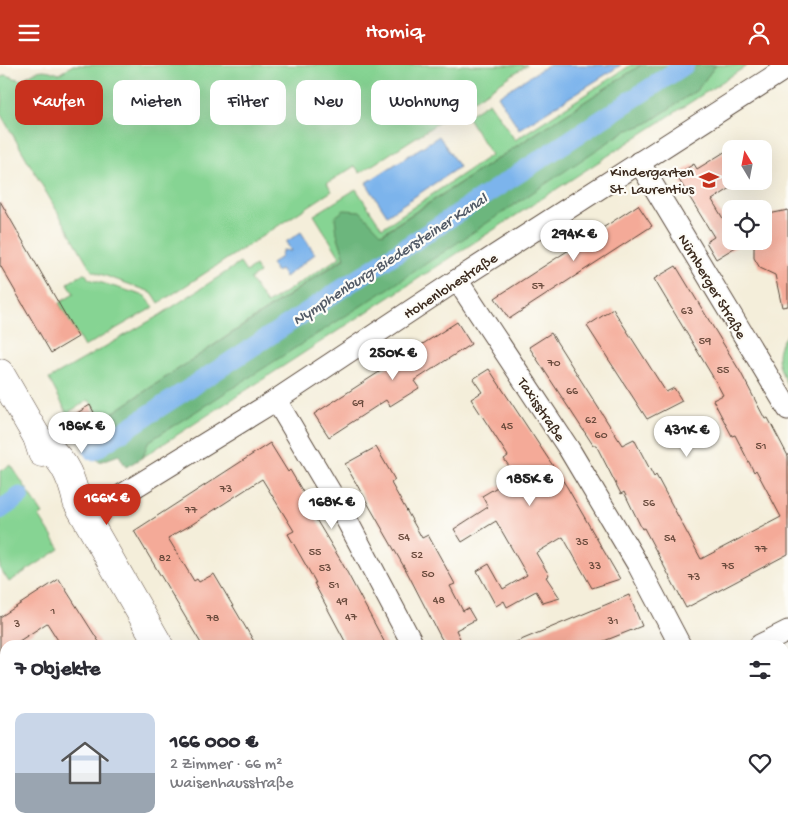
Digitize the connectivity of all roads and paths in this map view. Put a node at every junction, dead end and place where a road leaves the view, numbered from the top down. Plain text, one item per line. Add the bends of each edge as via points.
1 (788, 67) edge
2 (639, 162) junction
3 (457, 280) junction
4 (0, 373) edge
5 (276, 400) junction
6 (788, 409) edge
7 (82, 509) junction
8 (788, 631) edge
9 (156, 640) edge
10 (410, 640) edge
11 (677, 640) edge
12 (770, 640) edge

1 - 2 street, Hohenlohestraße
2 - 3 street, Hohenlohestraße
2 - 6 street, Nürnberger Straße
3 - 5 street, Hohenlohestraße
3 - 11 street, Taxisstraße via 569,449 638,565
4 - 7 street via 37,437 45,463 60,487
5 - 7 street, Hohenlohestraße
5 - 10 street via 343,513
7 - 9 street
8 - 12 street

